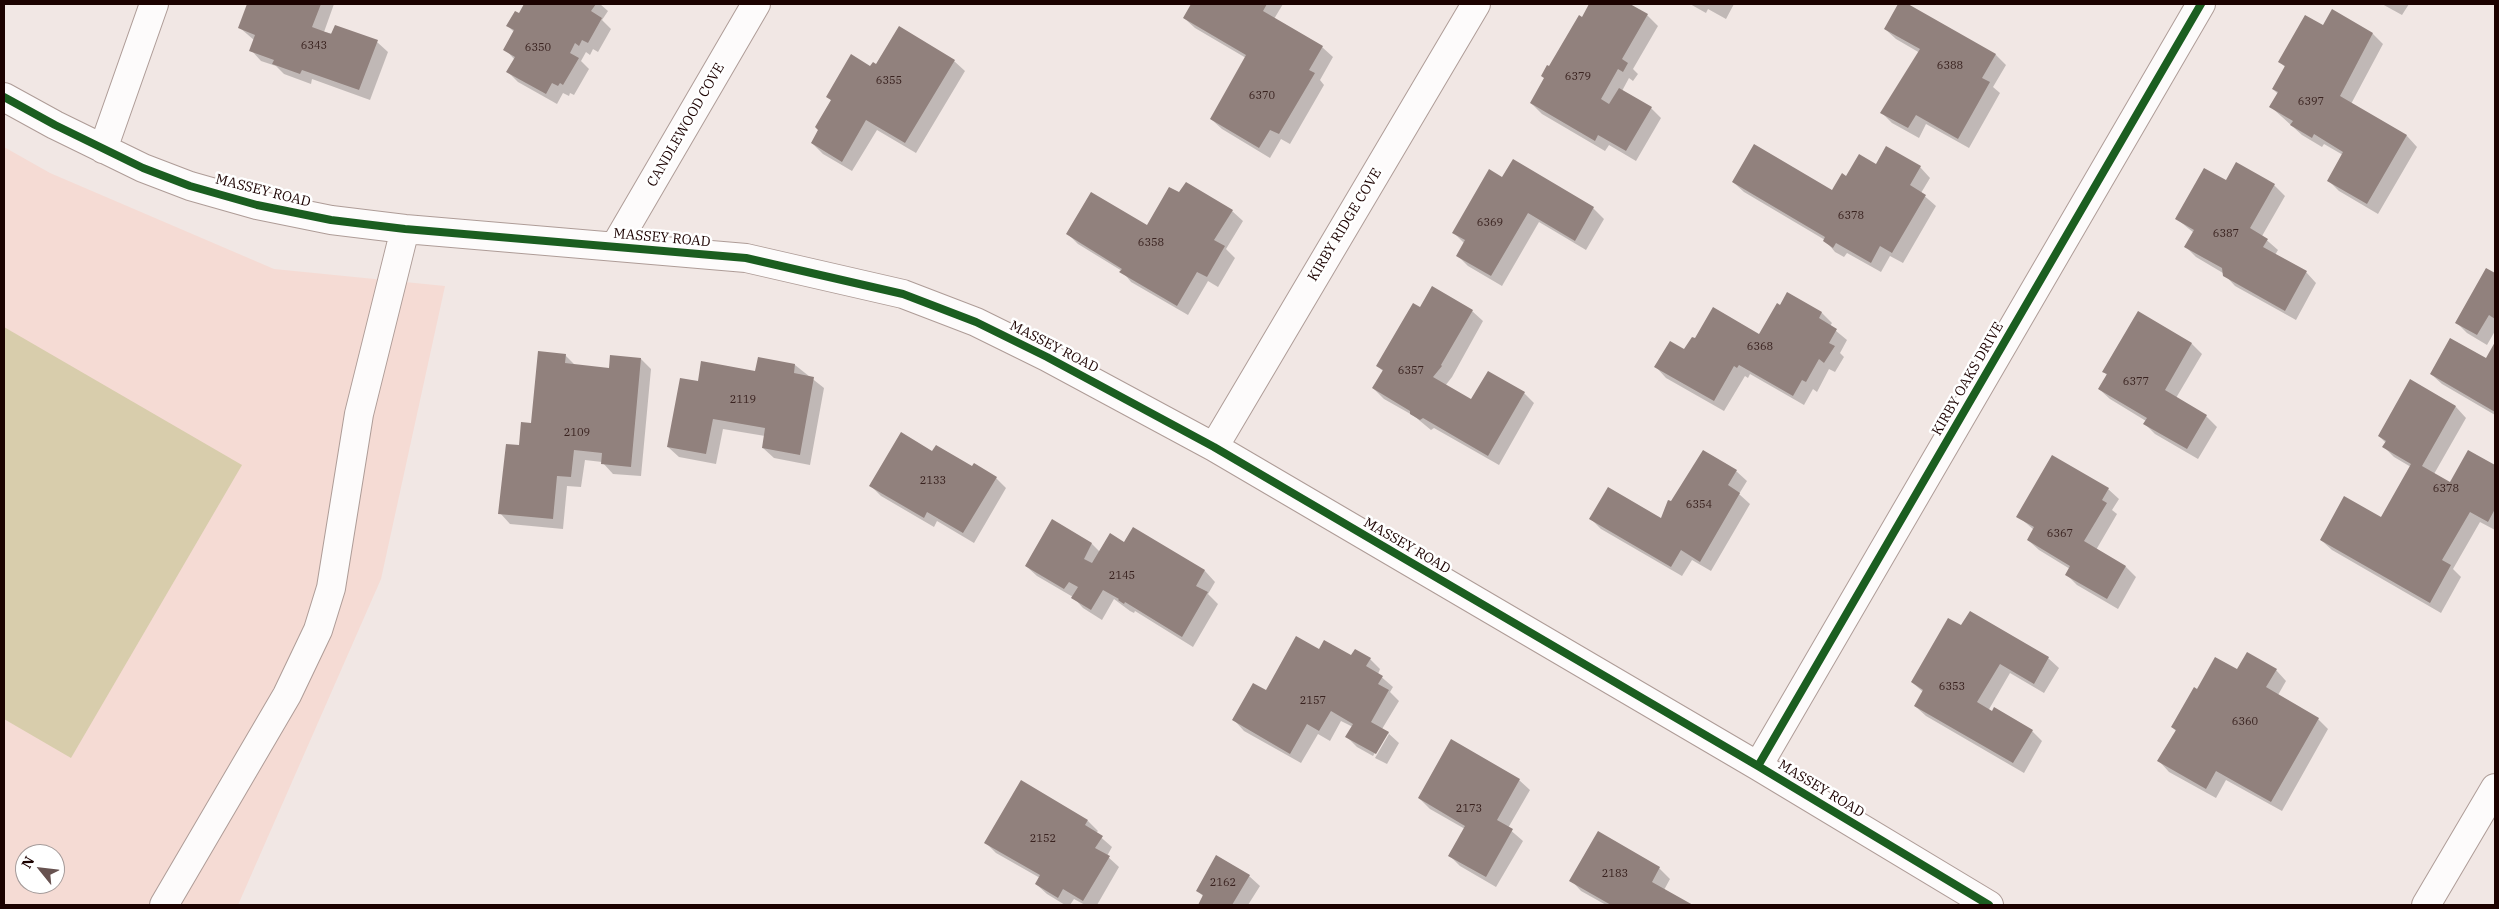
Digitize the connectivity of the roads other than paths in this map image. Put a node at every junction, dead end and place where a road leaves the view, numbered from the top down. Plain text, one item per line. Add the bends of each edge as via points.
1 (154, 4) edge
2 (756, 4) edge
3 (1476, 4) edge
4 (2201, 4) edge
5 (4, 97) edge
6 (102, 149) junction
7 (405, 229) junction
8 (615, 246) junction
9 (1214, 447) junction
10 (1758, 766) junction
11 (2495, 788) edge
12 (164, 905) edge
13 (1989, 905) edge
14 (2426, 905) edge

1 - 6 street
2 - 8 street, CANDLEWOOD COVE
3 - 9 street, KIRBY RIDGE COVE
4 - 10 street, KIRBY OAKS DRIVE
5 - 6 street, MASSEY ROAD
6 - 7 street, MASSEY ROAD via 190,186 257,205 331,220
7 - 8 street, MASSEY ROAD
7 - 12 street via 359,414 331,588 318,630 287,695
8 - 9 street, MASSEY ROAD via 746,258 903,294 976,322 1038,352
9 - 10 street, MASSEY ROAD
10 - 13 street, MASSEY ROAD
11 - 14 street

